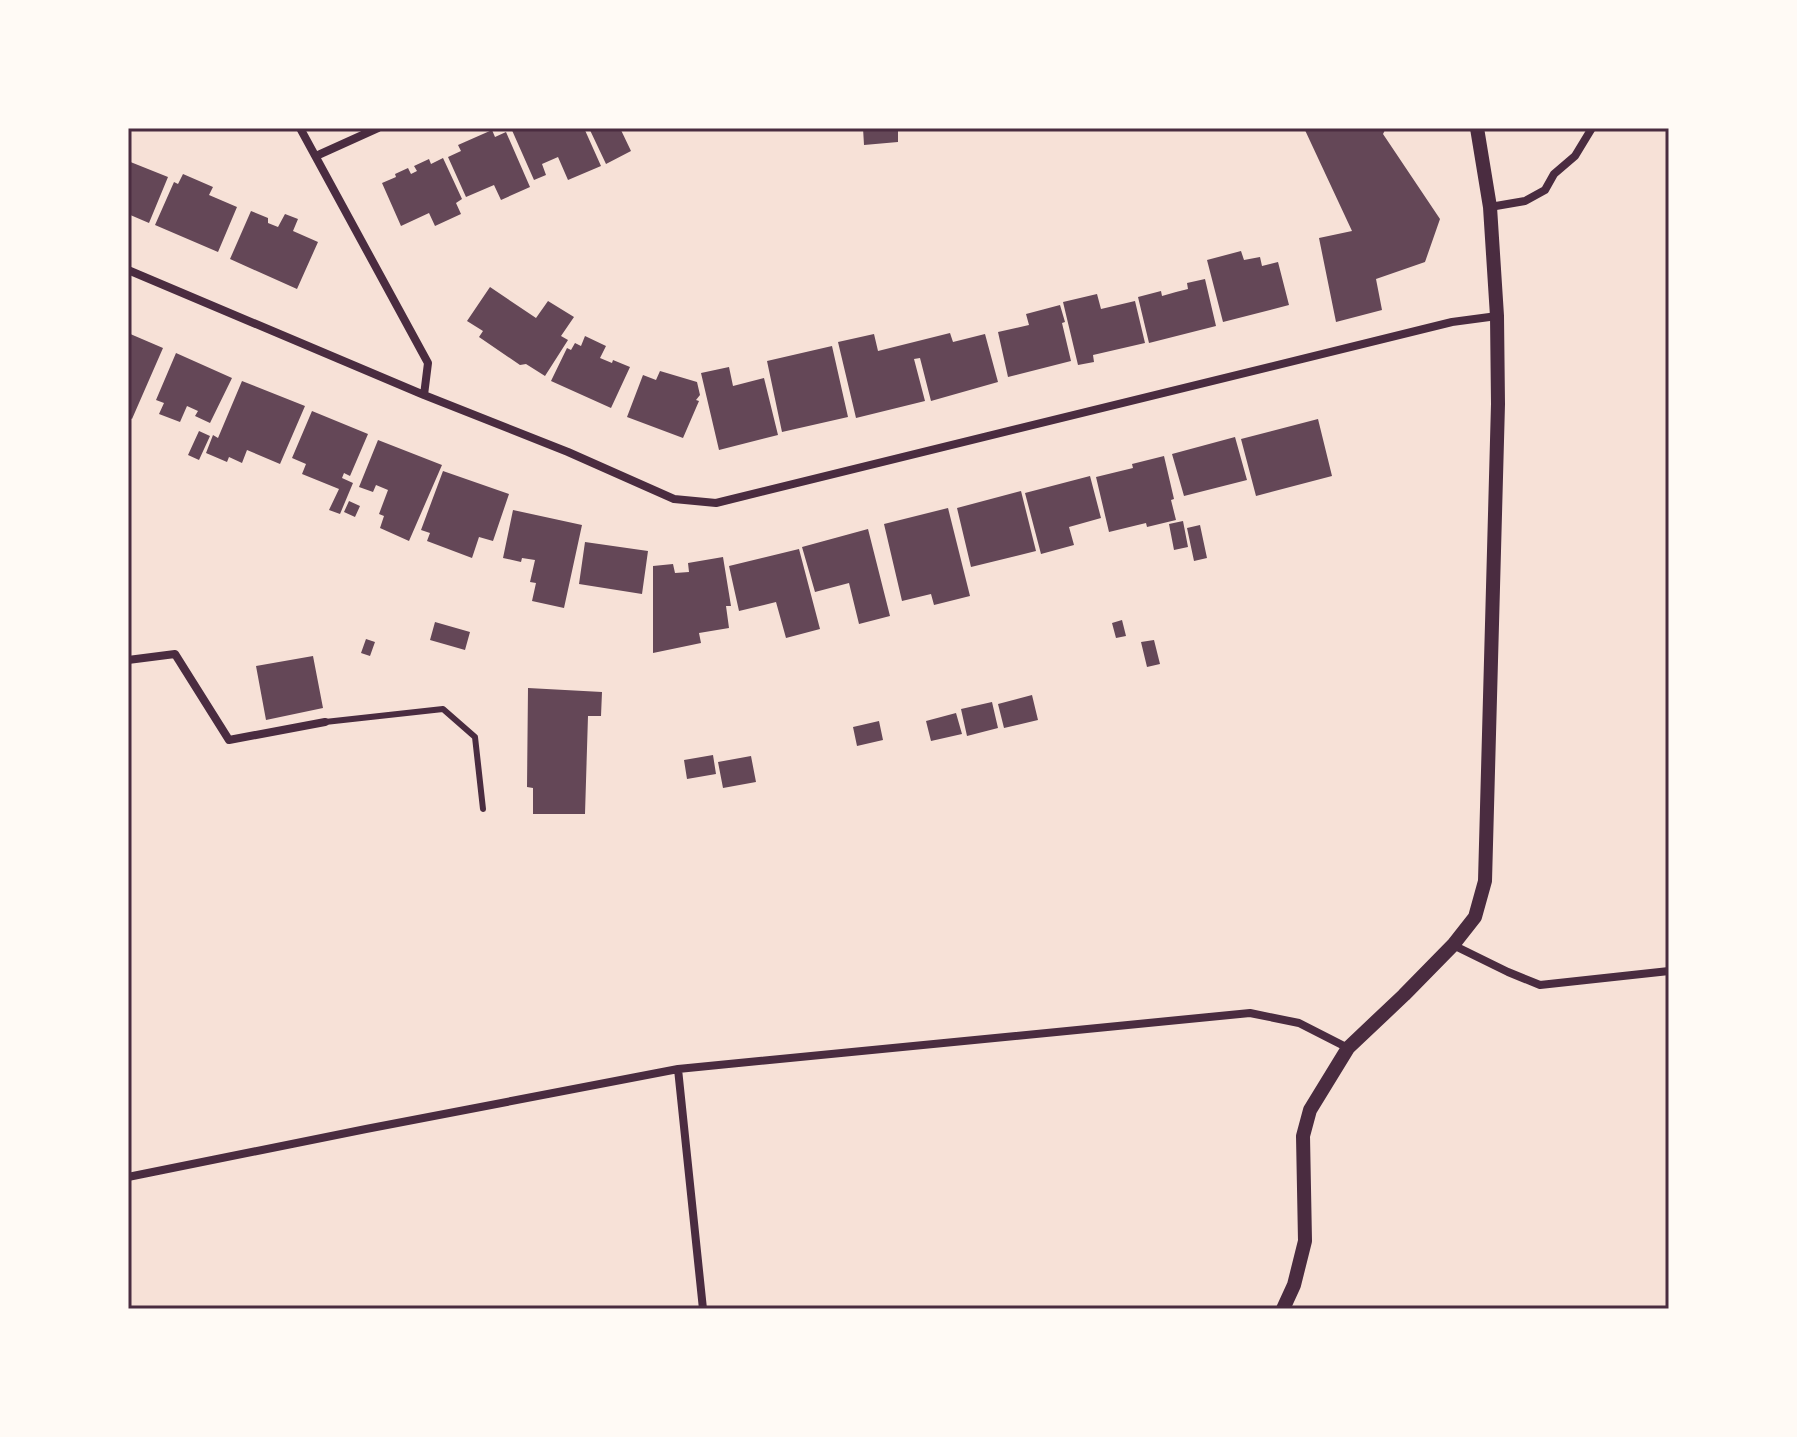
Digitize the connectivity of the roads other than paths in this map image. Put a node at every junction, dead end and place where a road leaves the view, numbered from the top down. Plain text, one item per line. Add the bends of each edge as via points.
1 (300, 128) edge
2 (378, 128) edge
3 (1477, 128) edge
4 (1592, 128) edge
5 (316, 156) junction
6 (1490, 207) junction
7 (128, 270) edge
8 (1497, 316) junction
9 (424, 395) junction
10 (128, 660) edge
11 (325, 722) joint
12 (483, 809) dead end
13 (1453, 945) junction
14 (1669, 971) edge
15 (1348, 1048) junction
16 (678, 1069) junction
17 (128, 1177) edge
18 (703, 1309) edge
19 (1283, 1309) edge

1 - 5 street
2 - 5 street
3 - 6 street
4 - 6 street via 1545,190 1525,201
5 - 9 street via 428,363
6 - 8 street
7 - 9 street
8 - 9 street via 1452,322 716,503 674,499
8 - 13 street via 1485,881 1475,917
10 - 11 street via 175,654 229,740
11 - 12 lane via 443,709 475,737
13 - 14 street via 1540,985
13 - 15 street
15 - 16 street via 1299,1023 1250,1013
15 - 19 street via 1310,1110 1303,1136 1305,1241
16 - 17 street
16 - 18 street

